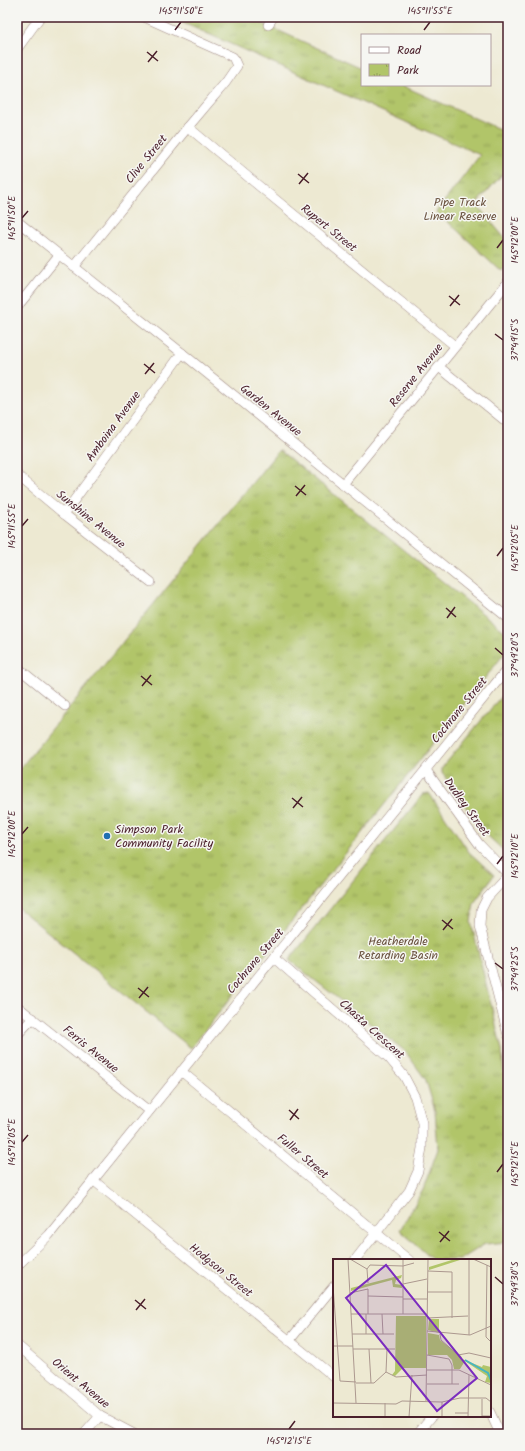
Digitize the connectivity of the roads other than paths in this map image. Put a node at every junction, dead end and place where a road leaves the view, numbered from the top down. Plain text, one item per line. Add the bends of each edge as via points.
1 (40, 17) edge
2 (144, 17) edge
3 (17, 49) edge
4 (188, 126) junction
5 (17, 221) edge
6 (59, 255) junction
7 (74, 267) junction
8 (508, 282) edge
9 (17, 307) edge
10 (455, 346) junction
11 (182, 352) junction
12 (439, 367) junction
13 (508, 423) edge
14 (17, 474) edge
15 (343, 484) junction
16 (64, 514) junction
17 (150, 582) dead end
18 (508, 618) edge
19 (17, 667) edge
20 (508, 668) edge
21 (64, 706) dead end
22 (426, 770) junction
23 (508, 874) edge
24 (274, 958) junction
25 (17, 1006) edge
26 (33, 1018) junction
27 (17, 1035) edge
28 (508, 1035) edge
29 (181, 1071) junction
30 (149, 1111) junction
31 (93, 1180) junction
32 (377, 1234) junction
33 (356, 1259) edge
34 (408, 1259) edge
35 (17, 1266) edge
36 (333, 1287) edge
37 (289, 1341) junction
38 (17, 1345) edge
39 (333, 1376) edge
40 (491, 1414) edge
41 (100, 1416) junction
42 (431, 1417) edge
43 (84, 1434) edge
44 (134, 1434) edge
45 (417, 1434) edge
46 (500, 1434) edge

1 - 3 street
2 - 4 street, Clive Street via 233,57 237,66
4 - 7 street, Clive Street
4 - 10 street, Rupert Street
5 - 6 street, Garden Avenue
6 - 7 street, Garden Avenue
6 - 9 street
7 - 11 street, Garden Avenue
8 - 10 street, Reserve Avenue
10 - 12 street, Reserve Avenue
11 - 15 street, Garden Avenue
11 - 16 street, Amboina Avenue
12 - 13 street
12 - 15 street, Reserve Avenue
14 - 16 street, Sunshine Avenue
15 - 18 street, Garden Avenue
16 - 17 street, Sunshine Avenue
19 - 21 street
20 - 22 street, Cochrane Street
22 - 23 street, Dudley Street via 479,844
22 - 24 street, Cochrane Street
23 - 28 street via 487,898 481,910 480,926
24 - 29 street, Cochrane Street
24 - 32 street, Chasta Crescent via 389,1058 404,1076 415,1097 422,1122 422,1148 418,1171 409,1191
25 - 26 street, Ferris Avenue
26 - 27 street
26 - 30 street, Ferris Avenue
29 - 30 street, Cochrane Street
29 - 32 street, Fuller Street
30 - 31 street, Cochrane Street
31 - 35 street, Cochrane Street via 49,1235
31 - 37 street, Hodgson Street
32 - 33 street, Chasta Crescent
32 - 34 street, Fuller Street
36 - 37 street
37 - 39 street, Hodgson Street
38 - 41 street, Orient Avenue
40 - 46 street
41 - 43 street
41 - 44 street, Orient Avenue
42 - 45 street

